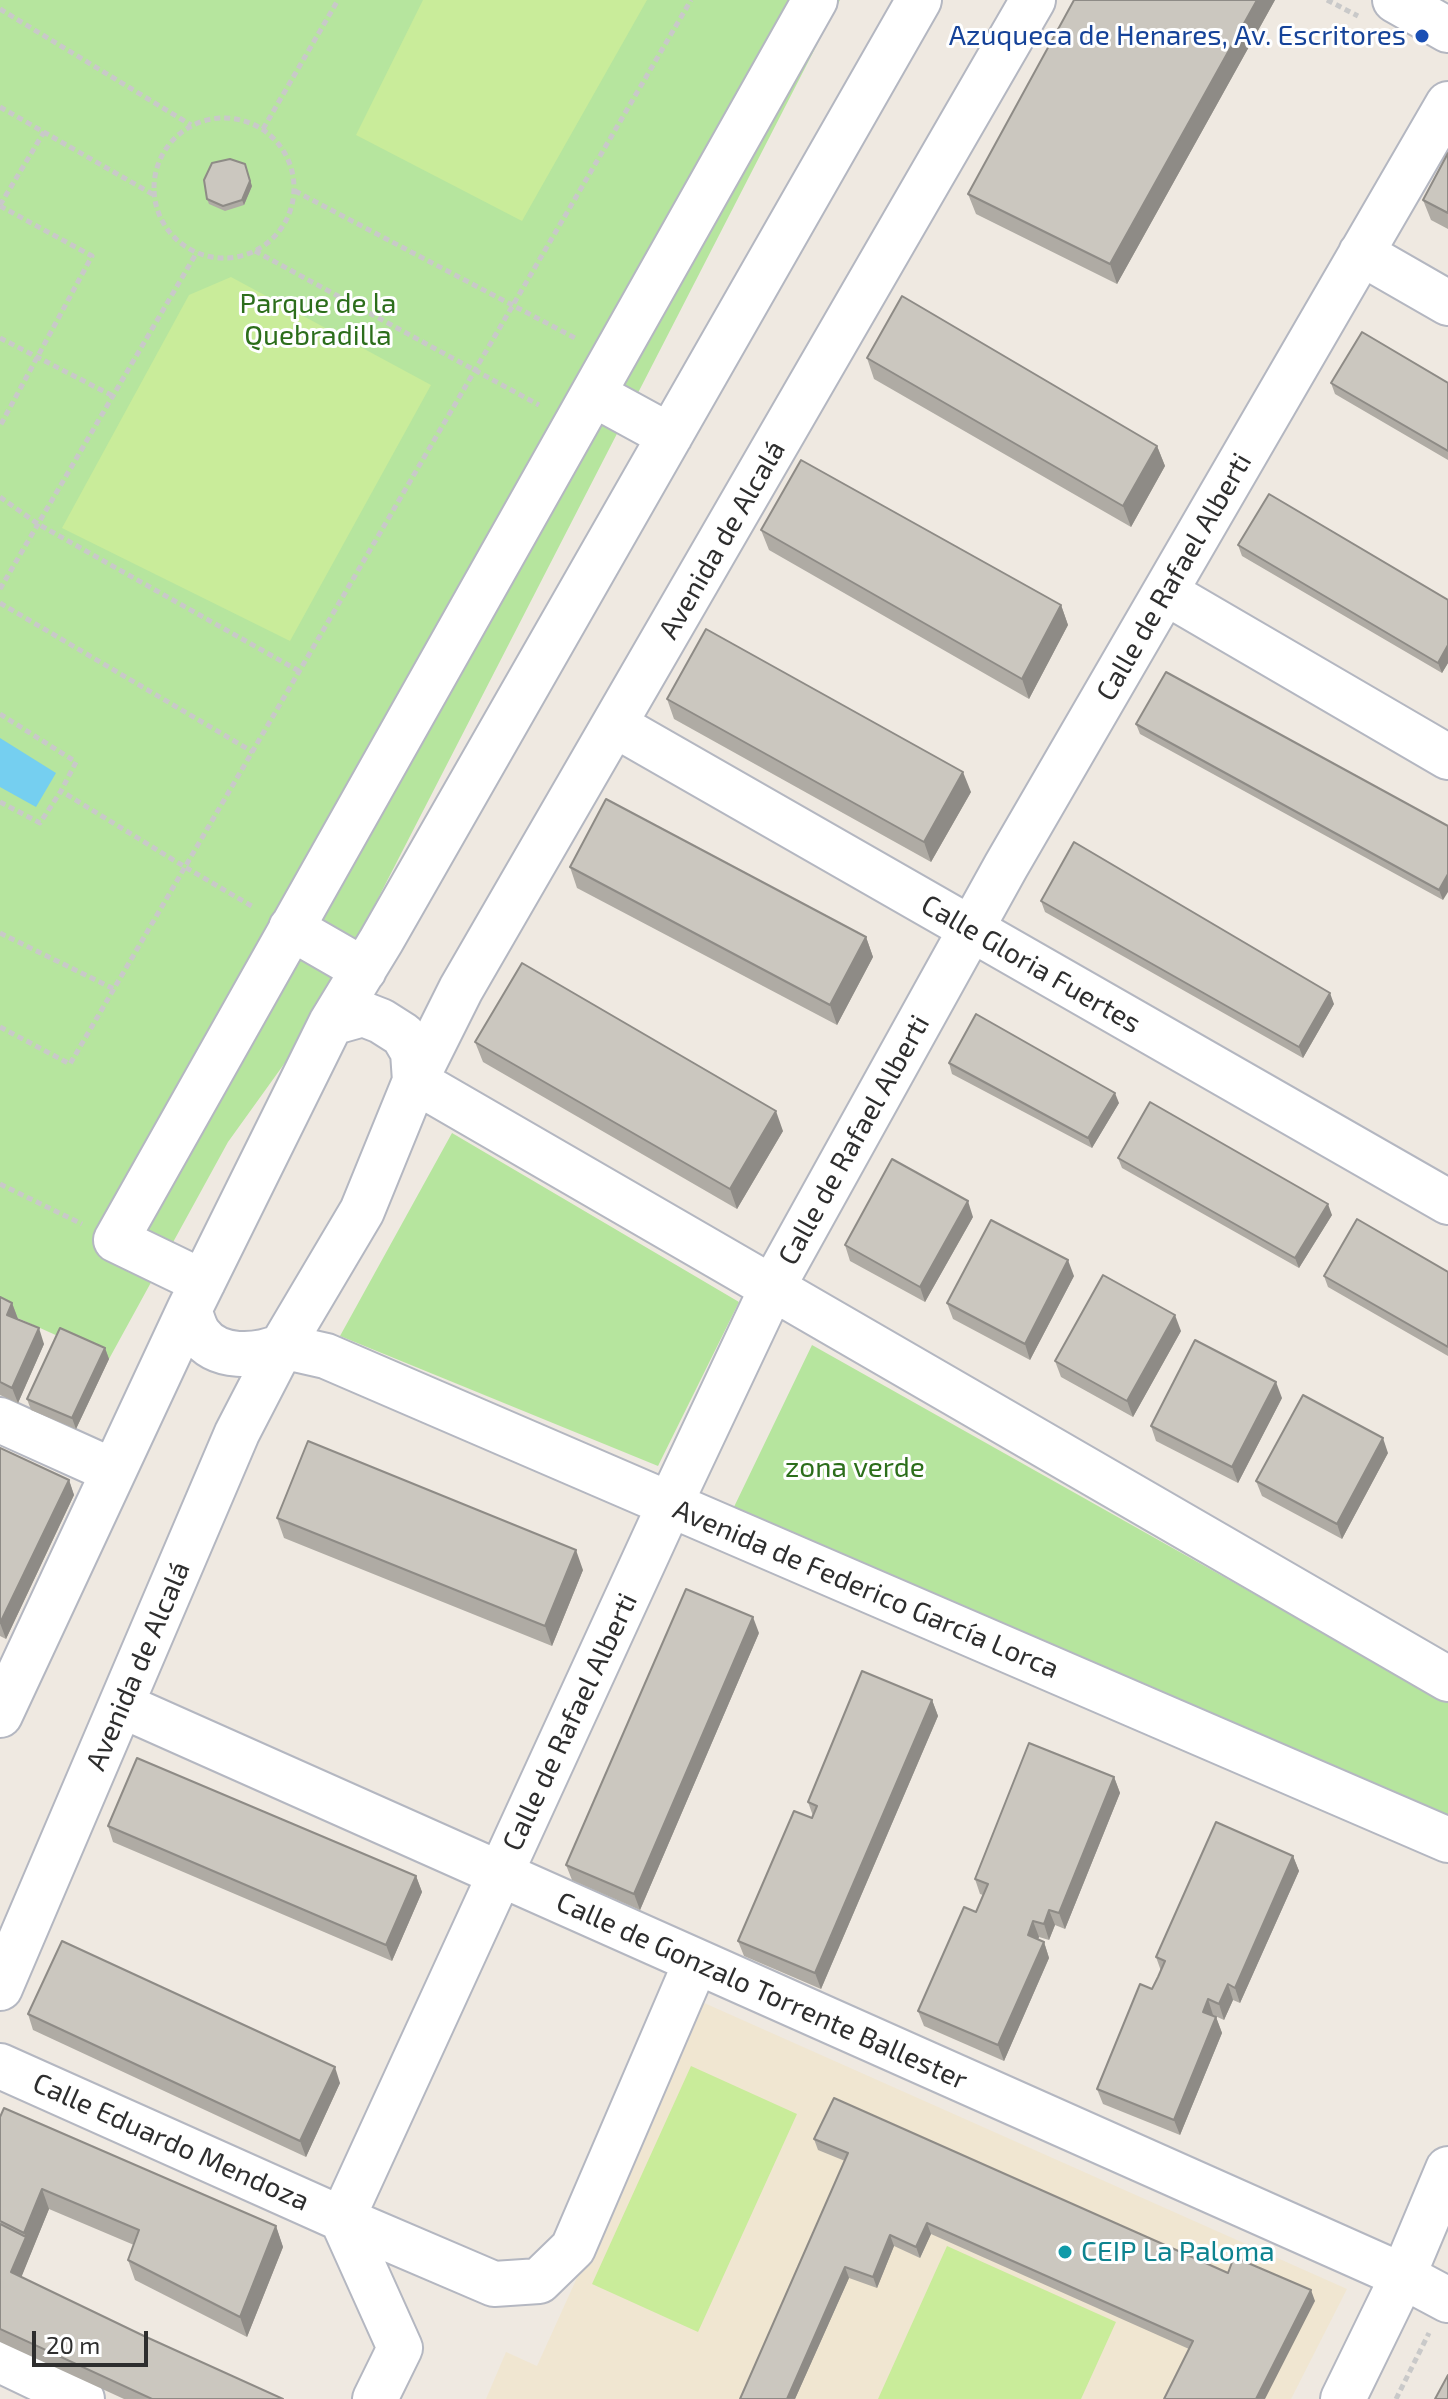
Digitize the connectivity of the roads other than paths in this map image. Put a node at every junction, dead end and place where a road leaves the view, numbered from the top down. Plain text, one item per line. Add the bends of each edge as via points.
1 (815, 0) edge
2 (919, 0) edge
3 (1033, 0) edge
4 (1395, 0) edge
5 (1448, 30) edge
6 (1448, 104) edge
7 (1361, 253) junction
8 (1448, 303) edge
9 (594, 392) junction
10 (670, 436) junction
11 (1165, 592) junction
12 (615, 725) junction
13 (1448, 757) edge
14 (291, 928) junction
15 (971, 929) junction
16 (364, 970) junction
17 (331, 1023) junction
18 (415, 1081) junction
19 (1448, 1202) edge
20 (772, 1288) junction
21 (196, 1296) junction
22 (282, 1346) junction
23 (0, 1420) edge
24 (113, 1471) junction
25 (670, 1504) junction
26 (12, 1656) edge
27 (1448, 1679) edge
28 (121, 1705) junction
29 (0, 1715) edge
30 (1448, 1840) edge
31 (501, 1875) junction
32 (696, 1962) junction
33 (0, 1988) edge
34 (0, 2066) edge
35 (1448, 2169) edge
36 (342, 2219) junction
37 (1403, 2276) junction
38 (1447, 2299) edge
39 (0, 2360) edge
40 (82, 2399) edge
41 (375, 2399) edge
42 (1343, 2399) edge

1 - 9 street
2 - 10 street
3 - 12 street, Avenida de Alcalá
4 - 5 street
6 - 7 street, Calle de Rafael Alberti
7 - 8 street
7 - 11 street, Calle de Rafael Alberti
9 - 10 street
9 - 14 street
10 - 16 street
11 - 13 street
11 - 15 street, Calle de Rafael Alberti
12 - 15 street, Calle Gloria Fuertes
12 - 18 street, Avenida de Alcalá via 461,989
14 - 16 street
14 - 21 street via 116,1240
15 - 19 street, Calle Gloria Fuertes
15 - 20 street, Calle de Rafael Alberti
16 - 17 street
17 - 18 street via 363,1014 403,1035 413,1052
17 - 21 street
18 - 20 street
18 - 22 street, Avenida de Alcalá via 362,1211
20 - 25 street, Calle de Rafael Alberti
20 - 27 street
21 - 22 street via 200,1335 220,1349 262,1354
21 - 24 street
22 - 25 street, Avenida de Federico García Lorca via 326,1356
22 - 28 street, Avenida de Alcalá via 237,1433
23 - 24 street
24 - 26 street
25 - 30 street, Avenida de Federico García Lorca
25 - 31 street, Calle de Rafael Alberti
26 - 29 street
28 - 31 street, Calle de Gonzalo Torrente Ballester
28 - 33 street, Avenida de Alcalá
31 - 32 street, Calle de Gonzalo Torrente Ballester
31 - 36 street, Calle de Rafael Alberti
32 - 36 street, Calle Eduardo Mendoza via 573,2248 539,2281 494,2284
32 - 37 street, Calle de Gonzalo Torrente Ballester
34 - 36 street, Calle Eduardo Mendoza
35 - 37 street
36 - 41 street via 400,2348
37 - 38 street, Calle de Gonzalo Torrente Ballester
37 - 42 street
39 - 40 street

